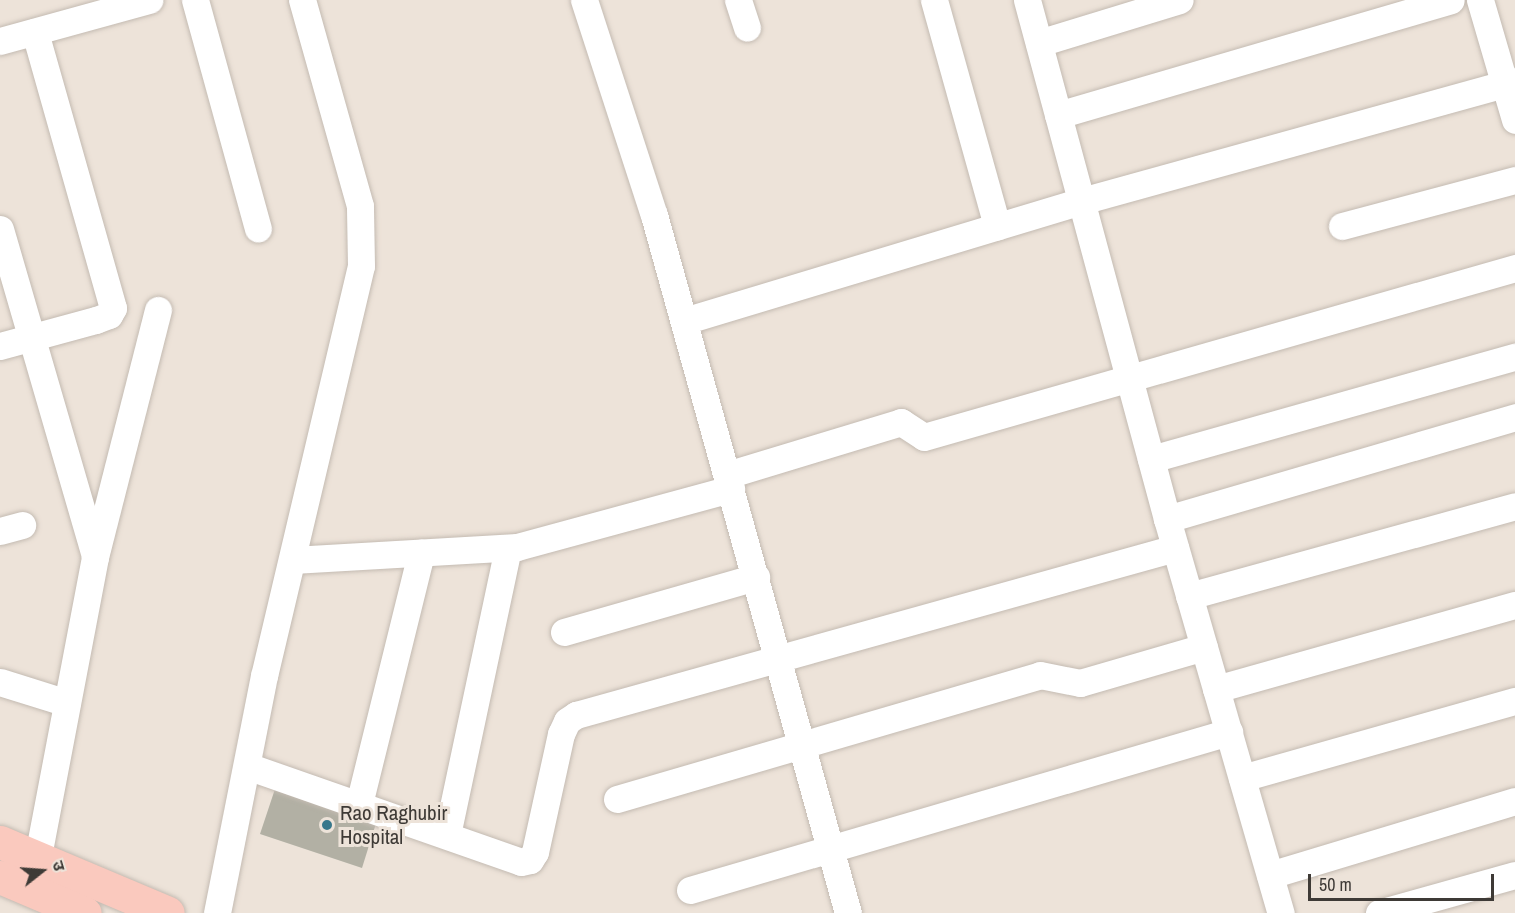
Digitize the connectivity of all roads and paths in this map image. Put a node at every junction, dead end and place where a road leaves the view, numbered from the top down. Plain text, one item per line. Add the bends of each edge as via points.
1 (148, 0) edge
2 (195, 0) edge
3 (302, 0) edge
4 (584, 0) edge
5 (738, 0) edge
6 (934, 0) edge
7 (1027, 0) edge
8 (1180, 0) edge
9 (1450, 0) edge
10 (1480, 0) edge
11 (118, 4) edge
12 (747, 28) dead end
13 (35, 32) junction
14 (0, 41) edge
15 (1039, 43) junction
16 (1510, 82) edge
17 (1058, 115) junction
18 (1515, 120) edge
19 (1515, 180) edge
20 (1082, 201) junction
21 (997, 226) junction
22 (1342, 226) dead end
23 (258, 228) dead end
24 (0, 230) edge
25 (1515, 268) edge
26 (158, 310) dead end
27 (684, 321) junction
28 (31, 338) junction
29 (0, 346) edge
30 (1515, 357) edge
31 (1129, 378) junction
32 (1515, 417) edge
33 (1151, 459) junction
34 (729, 482) junction
35 (1515, 506) edge
36 (1167, 519) junction
37 (508, 548) junction
38 (1175, 548) junction
39 (420, 553) junction
40 (95, 557) junction
41 (292, 560) junction
42 (756, 577) junction
43 (1189, 596) junction
44 (1515, 605) edge
45 (564, 632) dead end
46 (1204, 647) junction
47 (778, 657) junction
48 (0, 682) edge
49 (1216, 689) junction
50 (1515, 701) edge
51 (67, 703) junction
52 (1228, 732) junction
53 (802, 747) junction
54 (246, 766) junction
55 (1242, 778) junction
56 (617, 799) dead end
57 (1515, 801) edge
58 (359, 804) junction
59 (447, 835) junction
60 (0, 842) edge
61 (831, 850) junction
62 (37, 858) junction
63 (1270, 875) junction
64 (1515, 875) edge
65 (0, 877) edge
66 (31, 890) junction
67 (690, 891) dead end
68 (85, 913) edge
69 (168, 913) edge
70 (217, 913) edge
71 (848, 913) edge
72 (1281, 913) edge
73 (1379, 913) edge

1 - 11 street
2 - 23 street
3 - 41 street via 360,206 363,234 361,266
4 - 27 street
5 - 12 street
6 - 21 street
7 - 15 street
8 - 15 street
9 - 17 street
10 - 16 street
11 - 13 street
13 - 14 street
13 - 28 street via 113,299 109,315
15 - 17 street
16 - 18 street
16 - 20 street
17 - 20 street
19 - 22 street
20 - 21 street
20 - 31 street
21 - 27 street
24 - 28 street
25 - 31 street
26 - 40 street
27 - 34 street
28 - 29 street
28 - 40 street
30 - 33 street
31 - 33 street
31 - 34 street via 924,437 901,422
32 - 36 street
33 - 36 street
34 - 37 street
34 - 42 street
35 - 43 street
36 - 38 street
37 - 39 street
37 - 59 street
38 - 43 street
38 - 47 street
39 - 41 street
39 - 58 street
40 - 51 street
41 - 54 street
42 - 45 street
42 - 47 street
43 - 46 street
44 - 49 street
46 - 49 street
46 - 53 street via 1080,683 1040,675
47 - 53 street
47 - 59 street via 585,711 567,721 530,860 521,862
48 - 51 street
49 - 52 street
50 - 55 street
51 - 62 street
52 - 55 street
52 - 61 street
53 - 56 street
53 - 61 street
54 - 58 street
54 - 70 street
55 - 63 street
57 - 63 street
58 - 59 street
60 - 62 main road
61 - 67 street
61 - 71 street
62 - 66 street
62 - 69 main road
63 - 72 street
64 - 73 street
65 - 66 main road
66 - 68 main road

